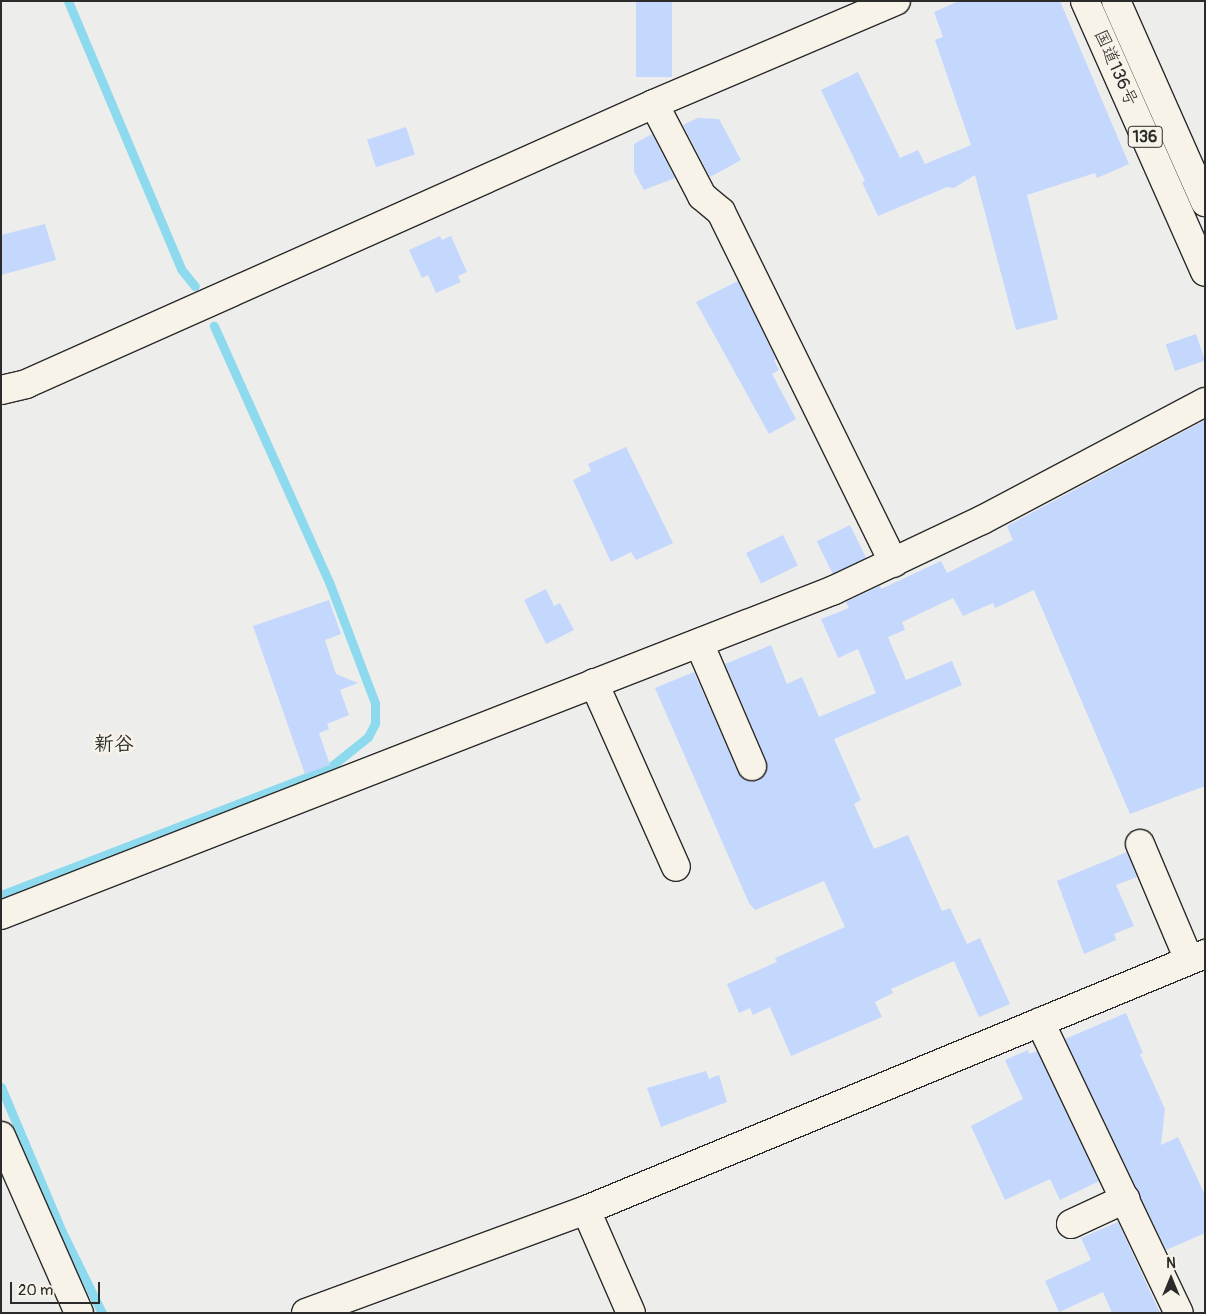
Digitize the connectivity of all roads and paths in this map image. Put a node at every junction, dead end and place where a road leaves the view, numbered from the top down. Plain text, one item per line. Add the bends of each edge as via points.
1 (896, 1) edge
2 (1086, 1) edge
3 (1116, 1) edge
4 (654, 104) junction
5 (1205, 202) edge
6 (1205, 272) edge
7 (1, 390) edge
8 (1205, 402) edge
9 (894, 563) junction
10 (700, 643) junction
11 (594, 683) junction
12 (752, 766) dead end
13 (1140, 844) dead end
14 (676, 867) dead end
15 (1, 915) edge
16 (1197, 957) edge
17 (1040, 1022) junction
18 (1, 1136) edge
19 (1125, 1199) junction
20 (586, 1210) junction
21 (1071, 1224) dead end
22 (79, 1313) edge
23 (306, 1313) edge
24 (631, 1313) edge
25 (1179, 1313) edge

1 - 4 main road
2 - 6 main road, 国道136号 / 136
3 - 5 main road, 国道136号 / 136
4 - 7 main road via 26,384
4 - 9 main road via 702,196 721,212
8 - 9 main road
9 - 10 main road
10 - 11 main road
10 - 12 main road
11 - 14 main road
11 - 15 main road
13 - 16 main road
16 - 17 main road
17 - 19 main road
17 - 20 main road
18 - 22 main road
19 - 21 main road
19 - 25 main road
20 - 23 main road
20 - 24 main road

